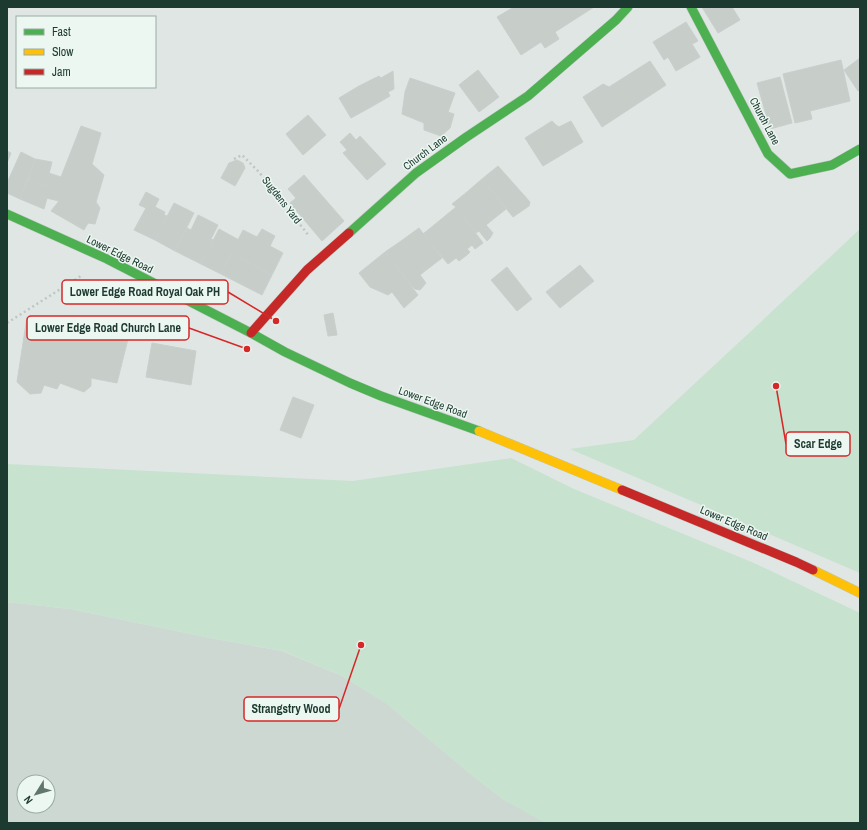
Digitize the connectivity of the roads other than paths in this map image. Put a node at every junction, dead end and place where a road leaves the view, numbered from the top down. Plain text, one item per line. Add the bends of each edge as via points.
1 (628, 7) edge
2 (691, 7) edge
3 (860, 150) edge
4 (7, 214) edge
5 (251, 333) junction
6 (860, 593) edge

1 - 5 street, Church Lane via 528,96 416,173 307,270
2 - 3 street, Church Lane via 768,154 790,174 832,165
4 - 5 street, Lower Edge Road via 107,260
5 - 6 street, Lower Edge Road via 350,383 485,433 796,562

